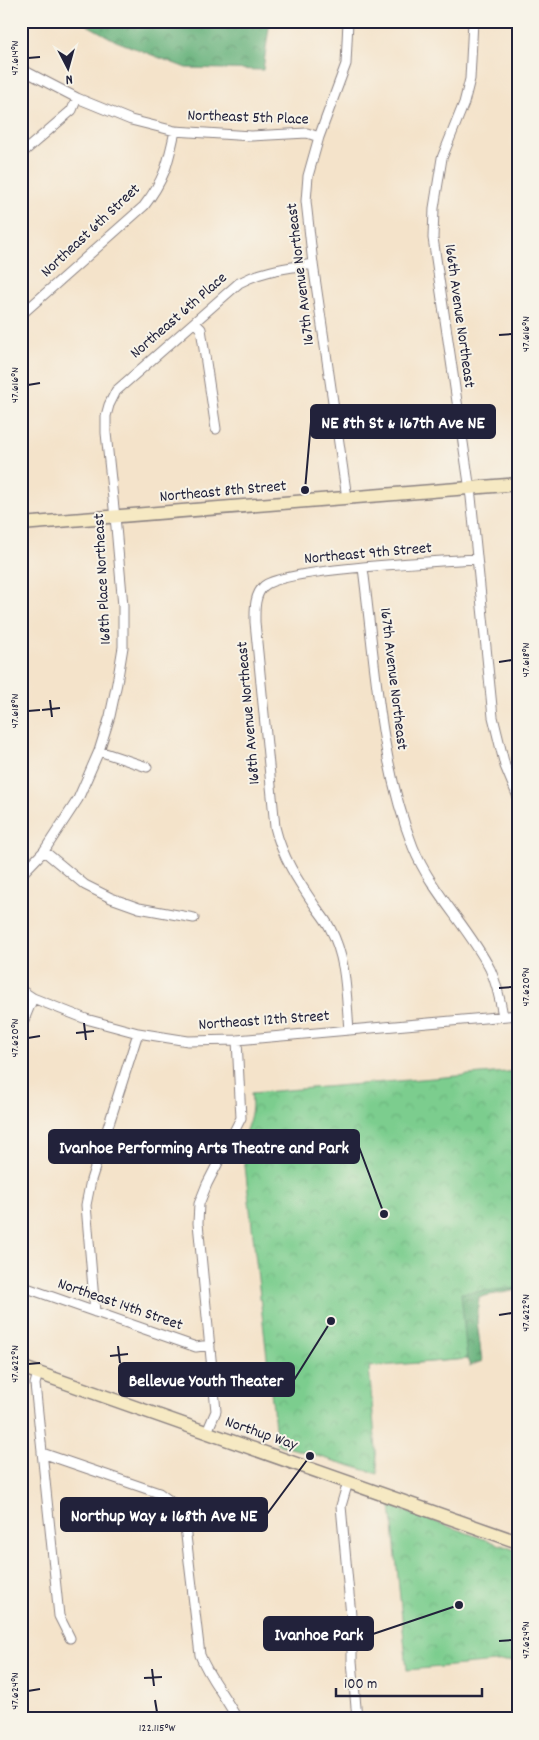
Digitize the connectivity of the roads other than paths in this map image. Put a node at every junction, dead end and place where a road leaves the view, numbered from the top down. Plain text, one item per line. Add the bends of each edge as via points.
1 (348, 21) edge
2 (473, 21) edge
3 (21, 69) edge
4 (76, 98) junction
5 (176, 131) junction
6 (319, 137) junction
7 (21, 154) edge
8 (313, 264) junction
9 (21, 315) edge
10 (195, 323) junction
11 (109, 405) joint
12 (216, 429) dead end
13 (518, 484) edge
14 (469, 488) junction
15 (347, 498) junction
16 (115, 517) junction
17 (21, 524) edge
18 (477, 559) junction
19 (363, 568) junction
20 (264, 585) joint
21 (99, 750) junction
22 (147, 767) dead end
23 (518, 797) edge
24 (44, 850) junction
25 (21, 875) edge
26 (194, 918) dead end
27 (21, 990) edge
28 (33, 998) junction
29 (518, 1014) edge
30 (503, 1016) junction
31 (21, 1027) edge
32 (349, 1030) junction
33 (138, 1033) junction
34 (237, 1040) junction
35 (21, 1286) edge
36 (95, 1312) junction
37 (210, 1345) junction
38 (21, 1367) edge
39 (38, 1373) junction
40 (207, 1432) junction
41 (42, 1453) junction
42 (348, 1482) junction
43 (518, 1542) edge
44 (70, 1638) dead end
45 (237, 1719) edge
46 (357, 1719) edge

1 - 6 street, 167th Avenue Northeast via 346,64
2 - 14 street, 166th Avenue Northeast via 470,79 442,158 433,238
3 - 4 street, Northeast 5th Place
4 - 5 street, Northeast 5th Place via 131,120
4 - 7 street via 72,110
5 - 6 street, Northeast 5th Place via 251,136 307,133
5 - 9 street, Northeast 6th Street via 167,168 158,189 144,206
6 - 8 street, 167th Avenue Northeast via 308,176 306,202
8 - 10 street, Northeast 6th Place via 253,275 221,297
8 - 15 street, 167th Avenue Northeast
10 - 11 street, Northeast 6th Place via 116,391
10 - 12 street via 200,329
11 - 16 street, 168th Place Northeast via 106,433
13 - 14 street, Northeast 8th Street
14 - 15 street, Northeast 8th Street
14 - 18 street, 166th Avenue Northeast
15 - 16 street, Northeast 8th Street
16 - 17 street, Northeast 8th Street
16 - 21 street, 168th Place Northeast via 123,606 123,647 110,716
18 - 19 street, Northeast 9th Street
18 - 23 street, 166th Avenue Northeast via 493,717 505,766
19 - 20 street, Northeast 9th Street via 288,576
19 - 30 street, 167th Avenue Northeast via 386,751 396,794 426,873 480,950 490,970 498,989
20 - 32 street, 168th Avenue Northeast via 255,606 255,622 274,828 296,878 330,928 341,953
21 - 22 street
21 - 24 street, 168th Place Northeast via 78,799
24 - 25 street, 168th Place Northeast
24 - 26 street via 85,885 111,898 138,908
27 - 28 street, Northeast 12th Street
28 - 31 street
28 - 33 street, Northeast 12th Street via 86,1019
29 - 30 street, Northeast 12th Street
30 - 32 street, Northeast 12th Street
32 - 34 street, Northeast 12th Street
33 - 34 street, Northeast 12th Street via 188,1041
33 - 36 street via 86,1205
34 - 37 street via 241,1118 207,1184 198,1223
35 - 36 street, Northeast 14th Street
36 - 37 street, Northeast 14th Street via 196,1347
37 - 40 street via 216,1411
38 - 39 street, Northup Way
39 - 40 street, Northup Way
39 - 41 street via 35,1384
40 - 42 street, Northup Way
41 - 44 street via 58,1616
41 - 45 street via 159,1493 174,1504 186,1527 200,1656
42 - 43 street, Northup Way
42 - 46 street via 341,1506

